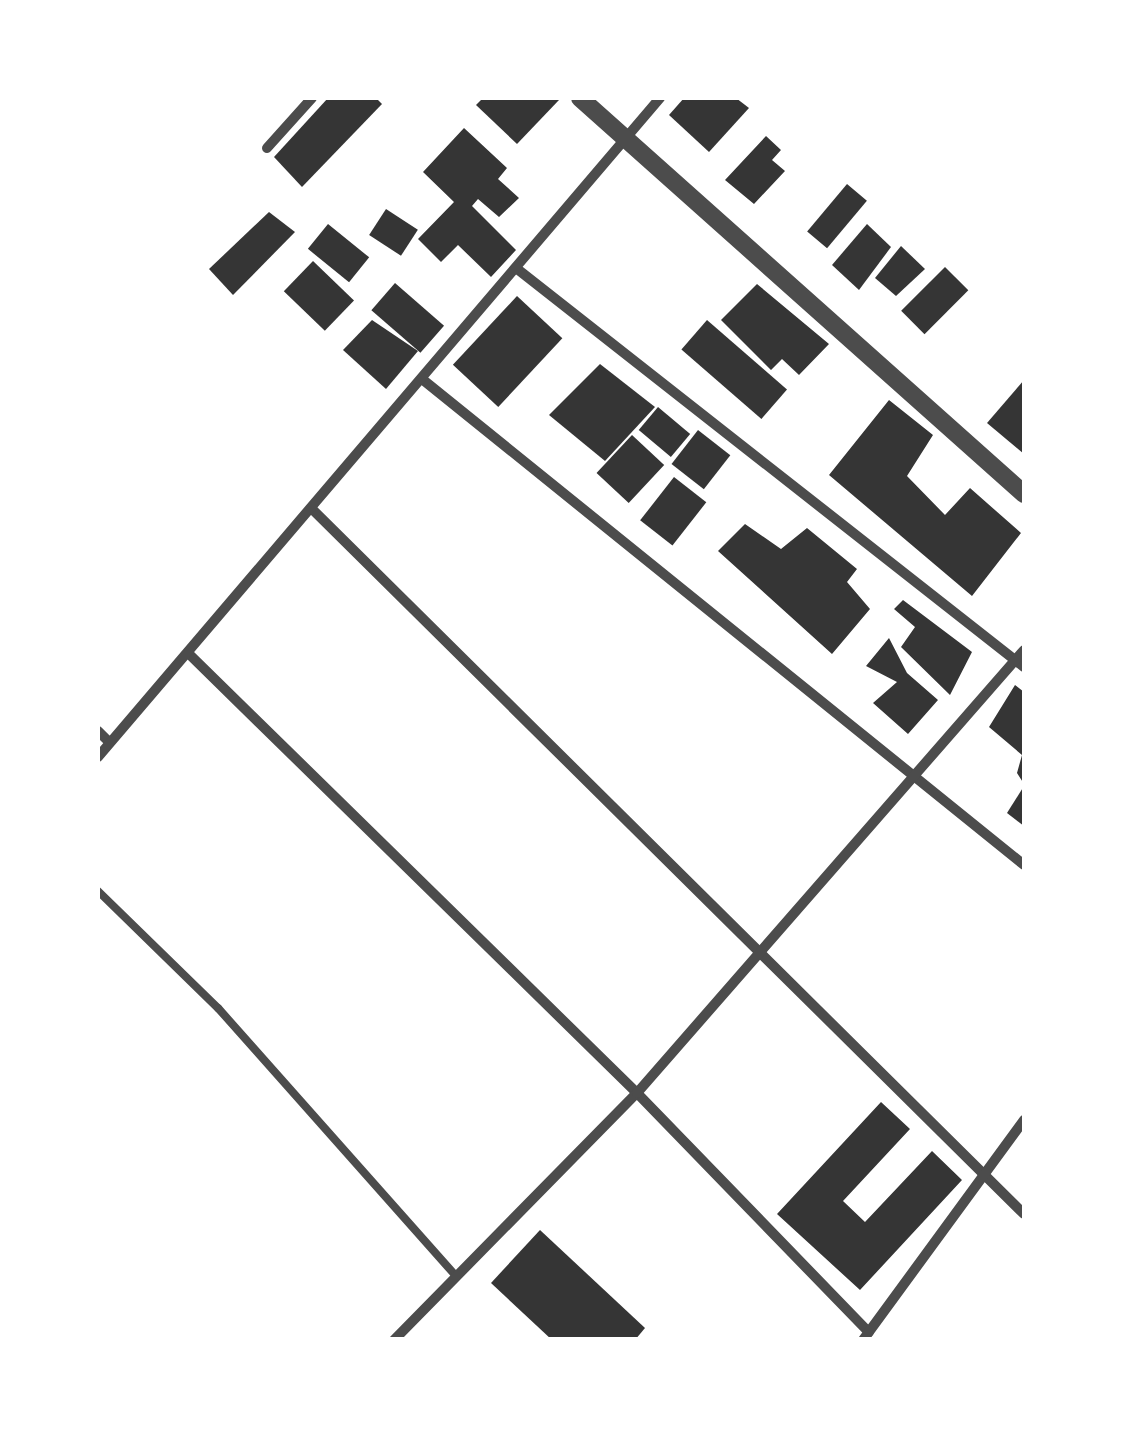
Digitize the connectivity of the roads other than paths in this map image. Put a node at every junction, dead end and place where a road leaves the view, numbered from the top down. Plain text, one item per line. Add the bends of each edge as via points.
1 (312, 98) edge
2 (580, 98) edge
3 (660, 98) edge
4 (626, 138) junction
5 (267, 148) dead end
6 (516, 268) junction
7 (422, 379) junction
8 (1024, 494) edge
9 (312, 508) junction
10 (1024, 650) edge
11 (189, 654) junction
12 (1020, 663) edge
13 (98, 730) edge
14 (110, 742) junction
15 (98, 757) edge
16 (912, 775) junction
17 (1024, 865) edge
18 (98, 891) edge
19 (758, 953) junction
20 (637, 1093) junction
21 (1024, 1120) edge
22 (984, 1175) junction
23 (1024, 1214) edge
24 (456, 1276) junction
25 (866, 1336) edge
26 (394, 1340) edge

1 - 5 street
2 - 4 street
3 - 4 street
4 - 6 street
4 - 8 street
6 - 7 street
6 - 12 street
7 - 9 street
7 - 16 street
9 - 11 street
9 - 19 street
10 - 12 street
11 - 14 street
11 - 20 street
12 - 16 street
13 - 14 street
14 - 15 street
16 - 17 street
16 - 19 street
18 - 24 lane via 218,1008
19 - 20 street
19 - 22 street
20 - 24 street
20 - 25 street
21 - 22 street
22 - 23 street
22 - 25 street
24 - 26 street

